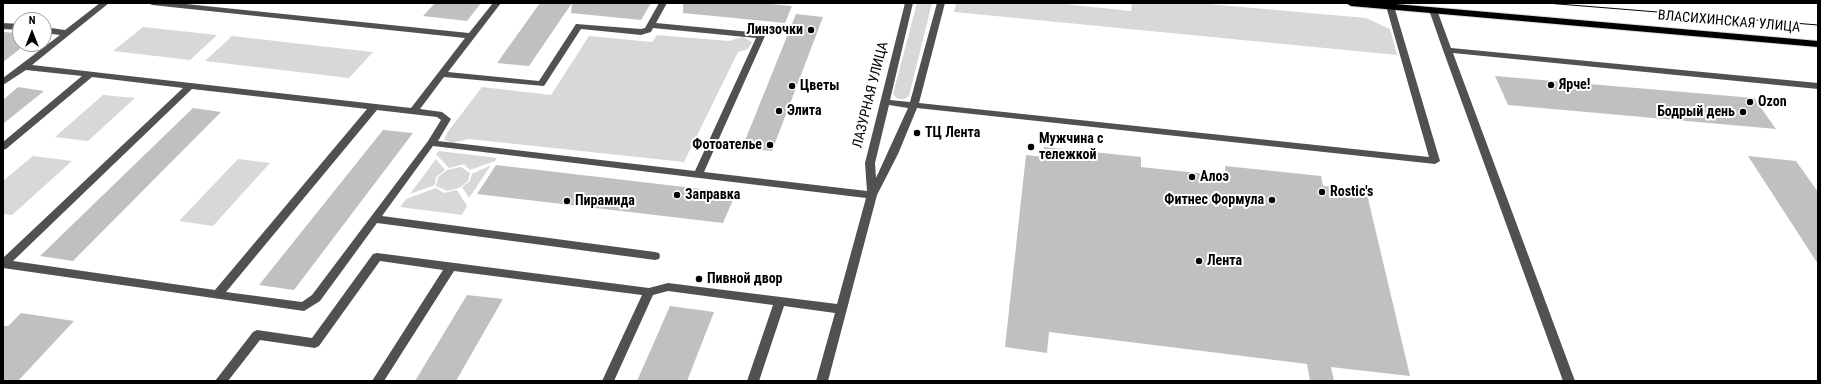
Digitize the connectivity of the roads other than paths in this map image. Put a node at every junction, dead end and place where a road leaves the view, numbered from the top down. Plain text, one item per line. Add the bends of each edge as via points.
1 (105, 3) edge
2 (152, 3) edge
3 (497, 3) edge
4 (663, 3) edge
5 (909, 3) edge
6 (941, 3) edge
7 (1351, 3) edge
8 (1390, 6) junction
9 (1433, 10) junction
10 (651, 25) junction
11 (52, 31) edge
12 (68, 33) junction
13 (471, 36) junction
14 (1818, 44) edge
15 (1447, 50) junction
16 (24, 67) junction
17 (442, 74) junction
18 (89, 75) junction
19 (3, 82) edge
20 (190, 86) junction
21 (1818, 86) edge
22 (884, 102) junction
23 (914, 105) junction
24 (374, 107) junction
25 (414, 111) junction
26 (431, 143) junction
27 (3, 147) edge
28 (698, 174) junction
29 (872, 195) junction
30 (374, 219) junction
31 (655, 256) dead end
32 (3, 264) edge
33 (451, 267) junction
34 (649, 292) junction
35 (217, 295) junction
36 (780, 301) junction
37 (841, 309) junction
38 (221, 381) edge
39 (378, 381) edge
40 (608, 381) edge
41 (753, 381) edge
42 (822, 381) edge
43 (1569, 381) edge

1 - 12 street
2 - 13 street
3 - 13 street
4 - 10 street
5 - 22 street, ЛАЗУРНАЯ УЛИЦА
6 - 23 street, ЛАЗУРНАЯ УЛИЦА
7 - 8 highway, ВЛАСИХИНСКАЯ УЛИЦА
8 - 9 highway, ВЛАСИХИНСКАЯ УЛИЦА
8 - 23 street via 1435,161
9 - 14 highway, ВЛАСИХИНСКАЯ УЛИЦА
9 - 15 street
10 - 17 street via 648,30 641,32 579,26 541,84
10 - 28 street via 761,36
11 - 12 street
12 - 16 street
13 - 17 street
15 - 21 street
15 - 43 street
16 - 18 street
16 - 19 street
17 - 25 street
18 - 20 street
18 - 27 street
20 - 24 street
20 - 32 street
22 - 23 street
22 - 29 street, ЛАЗУРНАЯ УЛИЦА via 870,163
23 - 29 street, ЛАЗУРНАЯ УЛИЦА
24 - 25 street
24 - 35 street
25 - 26 street via 439,114 446,119
26 - 28 street
26 - 30 street
28 - 29 street
29 - 37 street, ЛАЗУРНАЯ УЛИЦА
30 - 31 street
30 - 35 street via 316,298 304,307
32 - 35 street
33 - 34 street
33 - 38 street via 377,257 316,343 257,335
33 - 39 street
34 - 36 street via 668,287
34 - 40 street
36 - 37 street
36 - 41 street
37 - 42 street, ЛАЗУРНАЯ УЛИЦА

